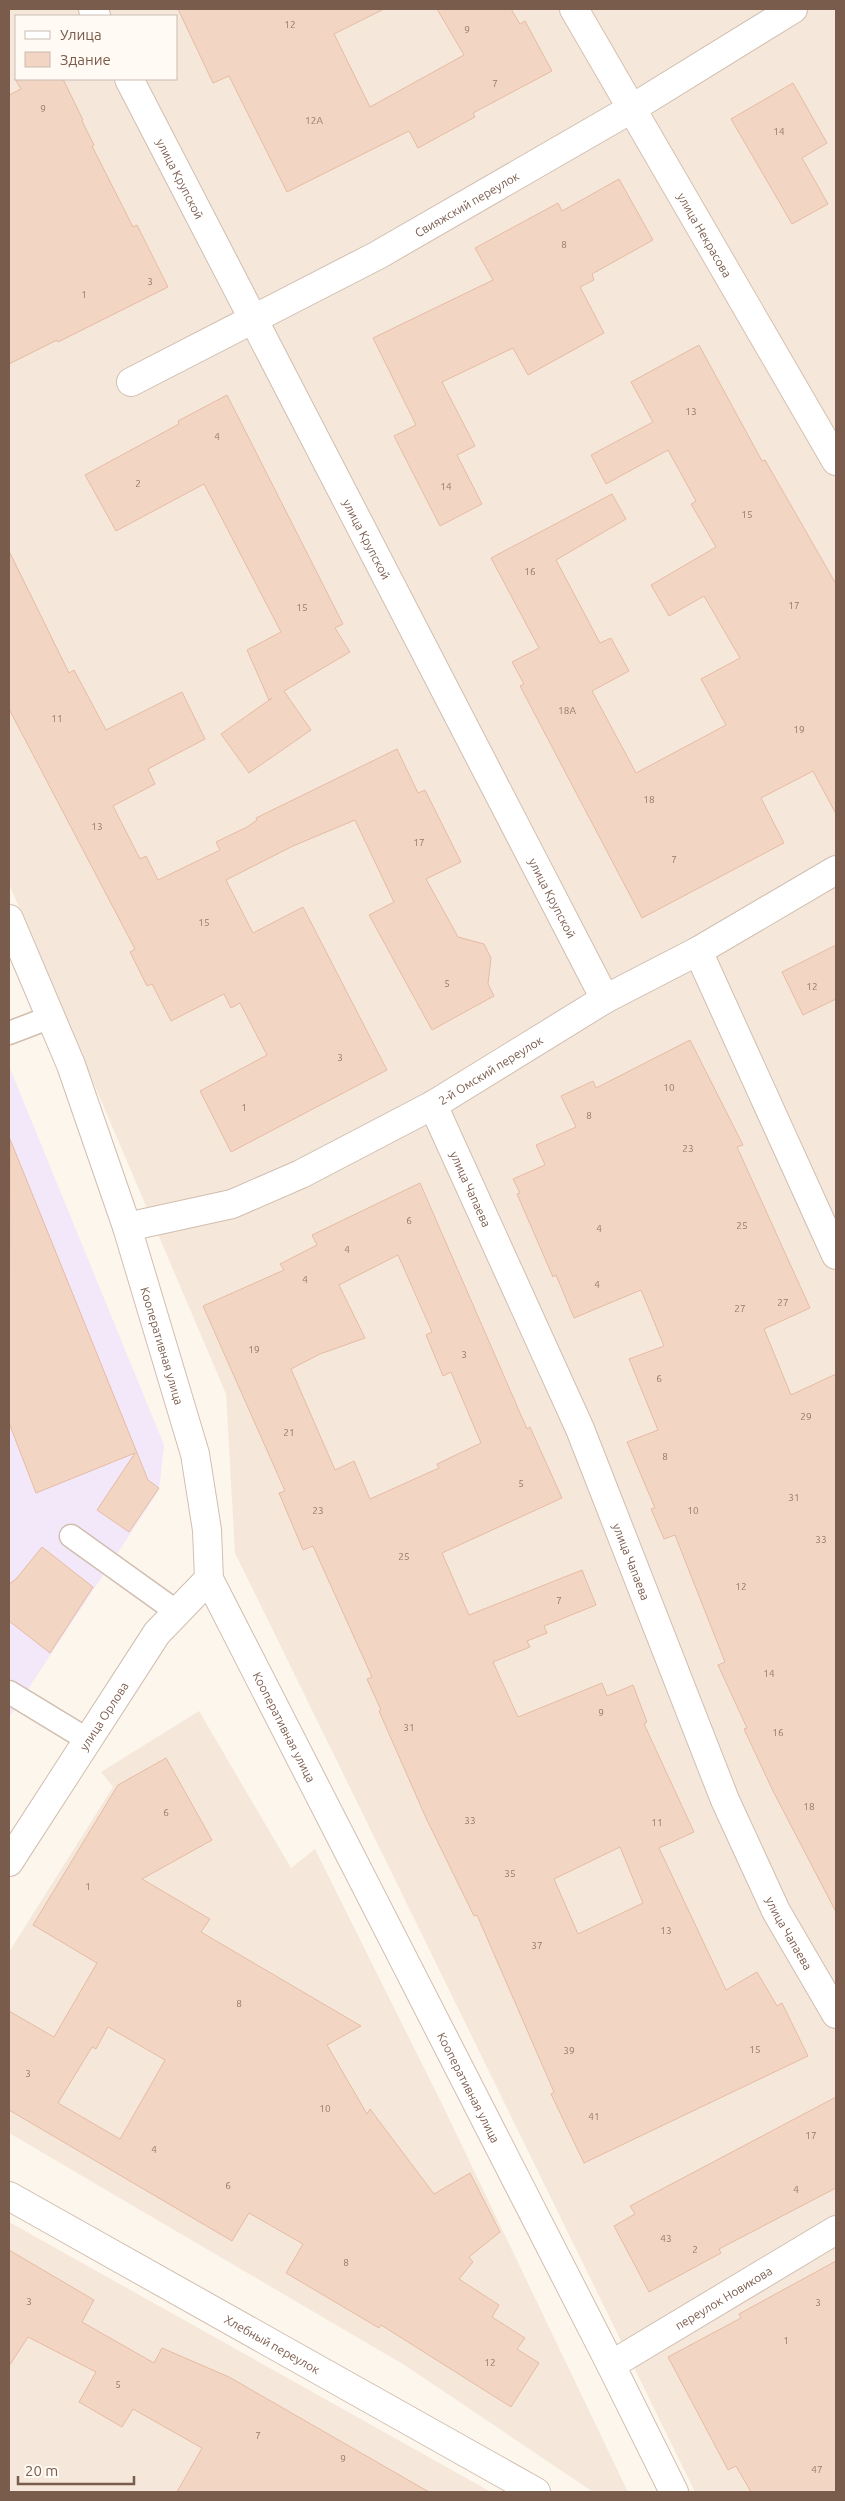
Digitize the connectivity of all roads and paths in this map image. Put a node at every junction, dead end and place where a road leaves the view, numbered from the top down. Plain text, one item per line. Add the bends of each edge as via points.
1 (574, 9) edge
2 (793, 9) edge
3 (130, 80) edge
4 (631, 109) junction
5 (252, 319) junction
6 (131, 382) dead end
7 (836, 461) edge
8 (836, 870) edge
9 (9, 919) edge
10 (698, 951) junction
11 (605, 999) junction
12 (51, 1017) junction
13 (9, 1033) edge
14 (433, 1105) junction
15 (126, 1227) junction
16 (836, 1255) edge
17 (72, 1536) dead end
18 (209, 1579) junction
19 (177, 1612) junction
20 (9, 1692) edge
21 (88, 1740) junction
22 (9, 1862) edge
23 (836, 2014) edge
24 (9, 2196) edge
25 (836, 2230) edge
26 (611, 2365) junction
27 (536, 2492) edge
28 (674, 2492) edge

1 - 4 street, улица Некрасова
2 - 4 street, Свияжский переулок
3 - 5 street, улица Крупской
4 - 5 street, Свияжский переулок via 378,255
4 - 7 street, улица Некрасова
5 - 6 street, Свияжский переулок
5 - 11 street, улица Крупской
8 - 10 street, 2-й Омский переулок
9 - 12 street, Кооперативная улица
10 - 11 street, 2-й Омский переулок
10 - 16 street
11 - 14 street, 2-й Омский переулок
12 - 13 lane
12 - 15 street, Кооперативная улица via 72,1064
14 - 15 street, 2-й Омский переулок via 301,1174 232,1204
14 - 23 street, улица Чапаева via 580,1428 725,1800 776,1911
15 - 18 street, Кооперативная улица via 195,1454 207,1530
17 - 19 lane
18 - 19 street, улица Орлова
18 - 26 street, Кооперативная улица
19 - 21 street, улица Орлова via 157,1633
20 - 21 lane
21 - 22 street, улица Орлова
24 - 27 street, Хлебный переулок
25 - 26 street, переулок Новикова
26 - 28 street, Кооперативная улица

